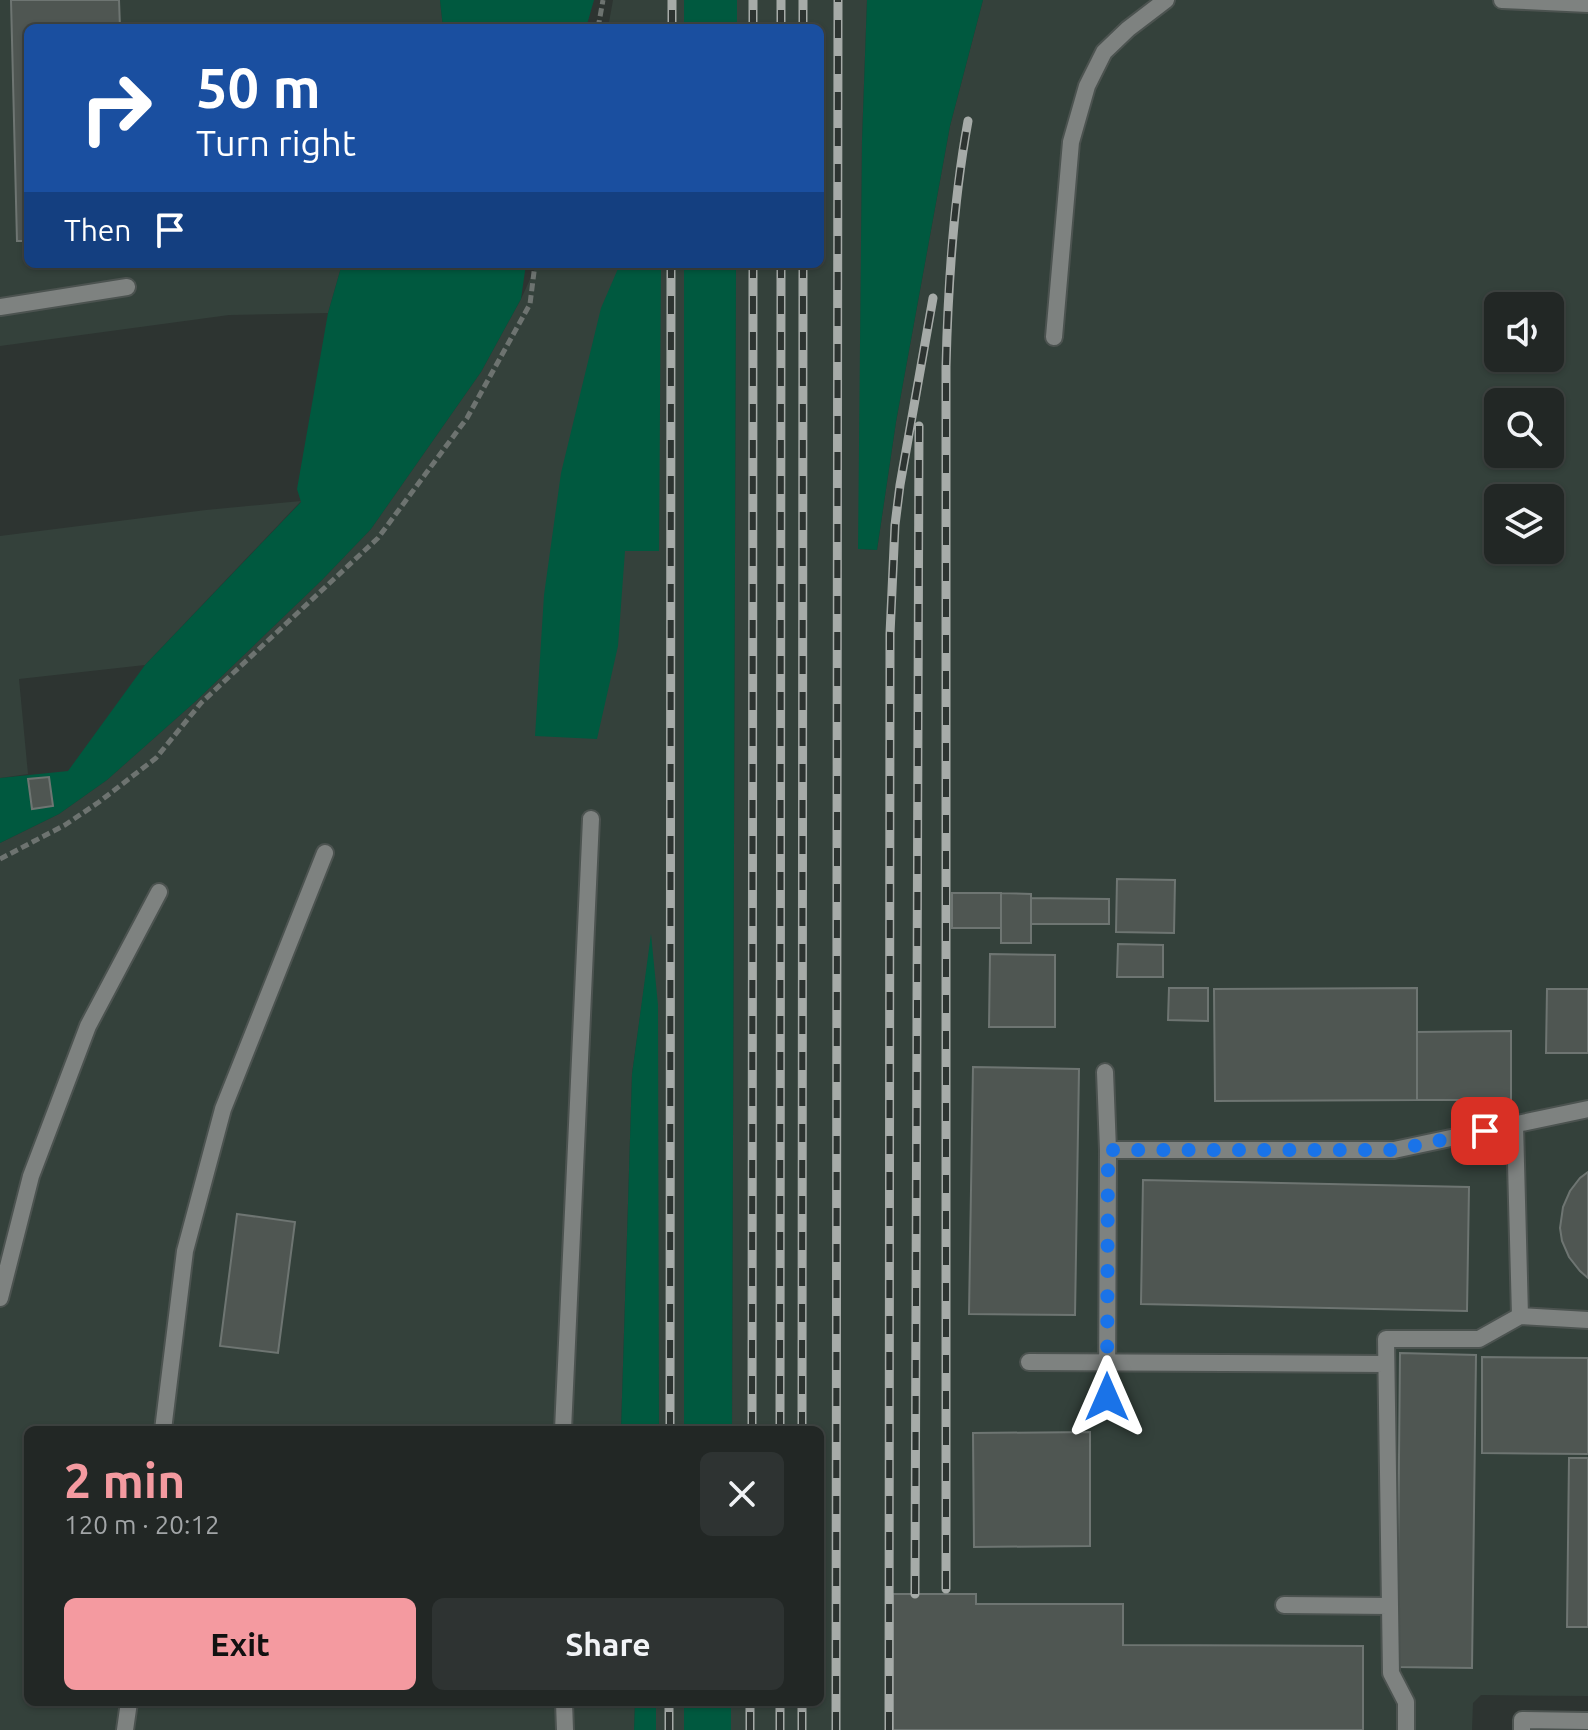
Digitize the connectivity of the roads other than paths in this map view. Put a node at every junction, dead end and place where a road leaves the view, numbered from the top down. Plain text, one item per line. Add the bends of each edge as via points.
1 (1166, 0) edge
2 (1502, 0) edge
3 (1588, 4) edge
4 (127, 287) dead end
5 (0, 307) edge
6 (1054, 337) dead end
7 (591, 819) dead end
8 (325, 853) dead end
9 (159, 892) dead end
10 (1105, 1072) dead end
11 (1588, 1109) edge
12 (1515, 1125) junction
13 (1108, 1150) junction
14 (0, 1298) edge
15 (1520, 1316) junction
16 (1588, 1320) edge
17 (1029, 1362) dead end
18 (1107, 1363) junction
19 (1386, 1364) junction
20 (1107, 1397) dead end
21 (163, 1426) edge
22 (563, 1426) edge
23 (1284, 1605) dead end
24 (1389, 1606) junction
25 (128, 1706) edge
26 (564, 1706) edge
27 (1588, 1721) edge
28 (125, 1730) edge
29 (565, 1730) edge
30 (1406, 1730) edge
31 (1522, 1730) edge

1 - 6 lane via 1104,52 1087,86 1071,142
2 - 3 lane
4 - 5 lane
7 - 22 lane
8 - 21 lane via 223,1109 185,1251
9 - 14 lane via 88,1026 31,1176
10 - 13 lane
11 - 12 lane
12 - 13 lane via 1394,1150
12 - 15 lane
13 - 18 lane
15 - 16 lane
15 - 19 lane via 1479,1339 1386,1339
17 - 18 lane
18 - 19 lane
18 - 20 lane
19 - 24 lane
23 - 24 lane
24 - 30 lane via 1391,1673 1406,1702
25 - 28 lane
26 - 29 lane
27 - 31 lane via 1522,1720

